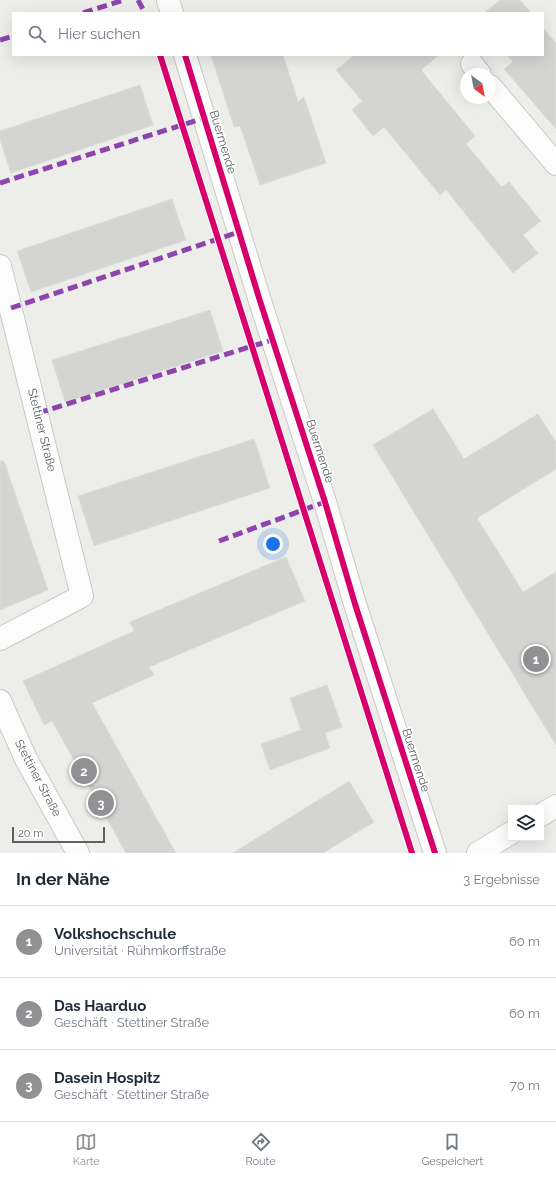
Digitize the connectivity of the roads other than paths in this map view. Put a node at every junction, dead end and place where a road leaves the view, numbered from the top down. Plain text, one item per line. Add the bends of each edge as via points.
1 (168, 0) edge
2 (172, 12) edge
3 (185, 56) edge
4 (496, 93) edge
5 (556, 164) edge
6 (0, 266) edge
7 (0, 639) edge
8 (0, 701) edge
9 (556, 806) edge
10 (544, 813) edge
11 (508, 835) edge
12 (78, 853) edge
13 (435, 853) edge
14 (478, 853) edge

1 - 2 street
3 - 13 street, Buermende
4 - 5 street
6 - 7 street, Stettiner Straße via 82,596
8 - 12 street, Stettiner Straße via 26,759
9 - 10 street
11 - 14 street

